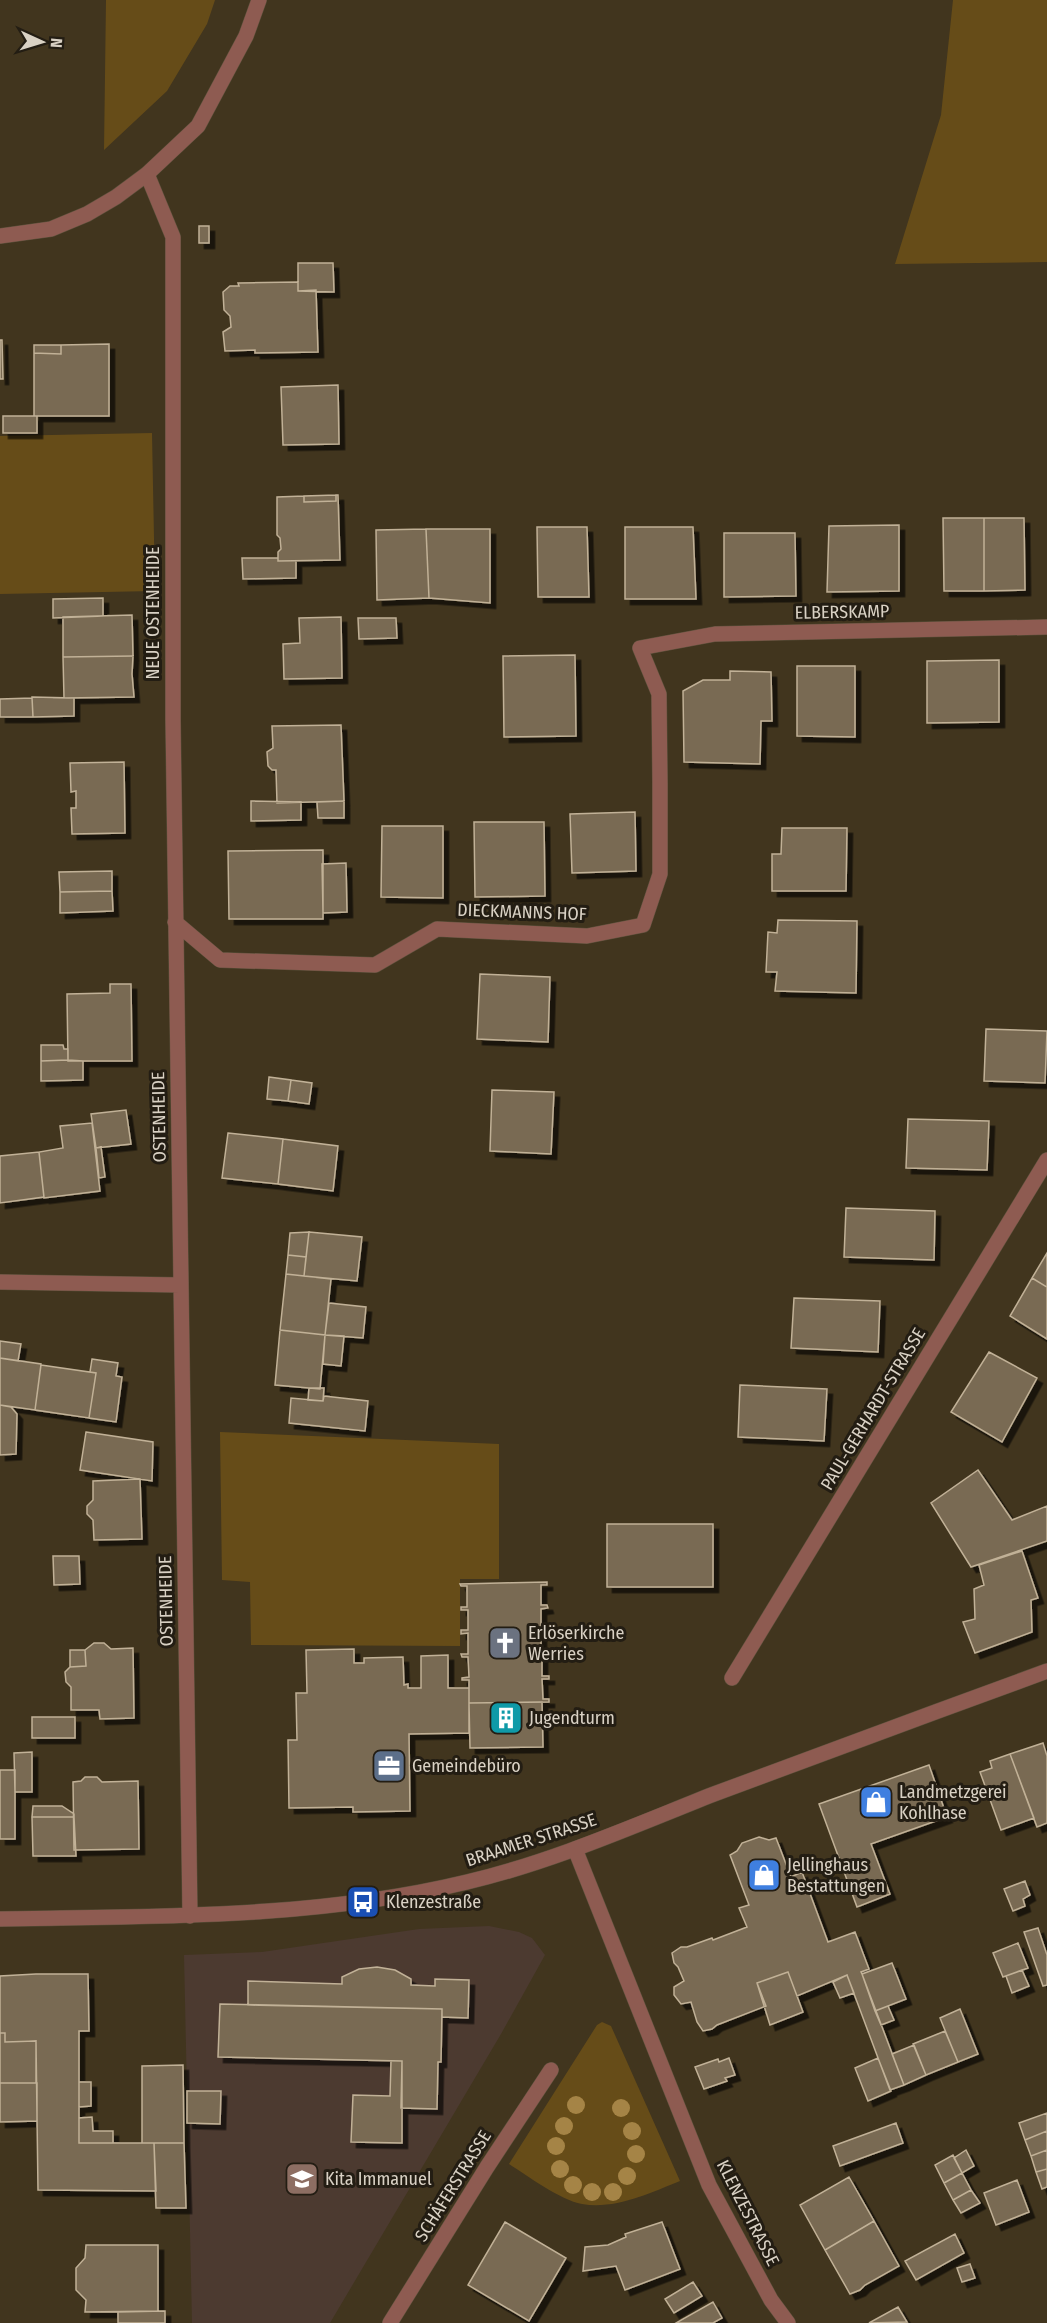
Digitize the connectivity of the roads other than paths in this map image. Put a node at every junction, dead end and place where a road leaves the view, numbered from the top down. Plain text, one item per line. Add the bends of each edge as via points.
1 (259, 0) edge
2 (147, 174) junction
3 (0, 236) edge
4 (1047, 627) edge
5 (640, 648) joint
6 (176, 922) junction
7 (177, 1056) joint
8 (1047, 1160) edge
9 (0, 1282) edge
10 (180, 1285) junction
11 (1047, 1671) edge
12 (732, 1678) dead end
13 (575, 1849) junction
14 (190, 1916) junction
15 (0, 1919) edge
16 (551, 2070) dead end
17 (390, 2323) edge
18 (788, 2323) edge

1 - 2 street via 246,36 198,126
2 - 3 street via 116,197 60,226
2 - 6 street, NEUE OSTENHEIDE via 173,237 172,720
4 - 5 street, ELBERSKAMP via 715,634
5 - 6 street, DIECKMANNS HOF via 659,694 660,783 660,874 643,925 587,936 437,929 375,965 220,960
6 - 7 street, NEUE OSTENHEIDE
7 - 10 street, OSTENHEIDE
8 - 12 street, PAUL-GERHARDT-STRASSE
9 - 10 street
10 - 14 street, OSTENHEIDE
11 - 13 street, BRAAMER STRASSE
13 - 14 street, BRAAMER STRASSE via 464,1883 363,1902
13 - 18 street, KLENZESTRASSE via 710,2185 771,2300
14 - 15 street, BRAAMER STRASSE
16 - 17 street, SCHÄFERSTRASSE

